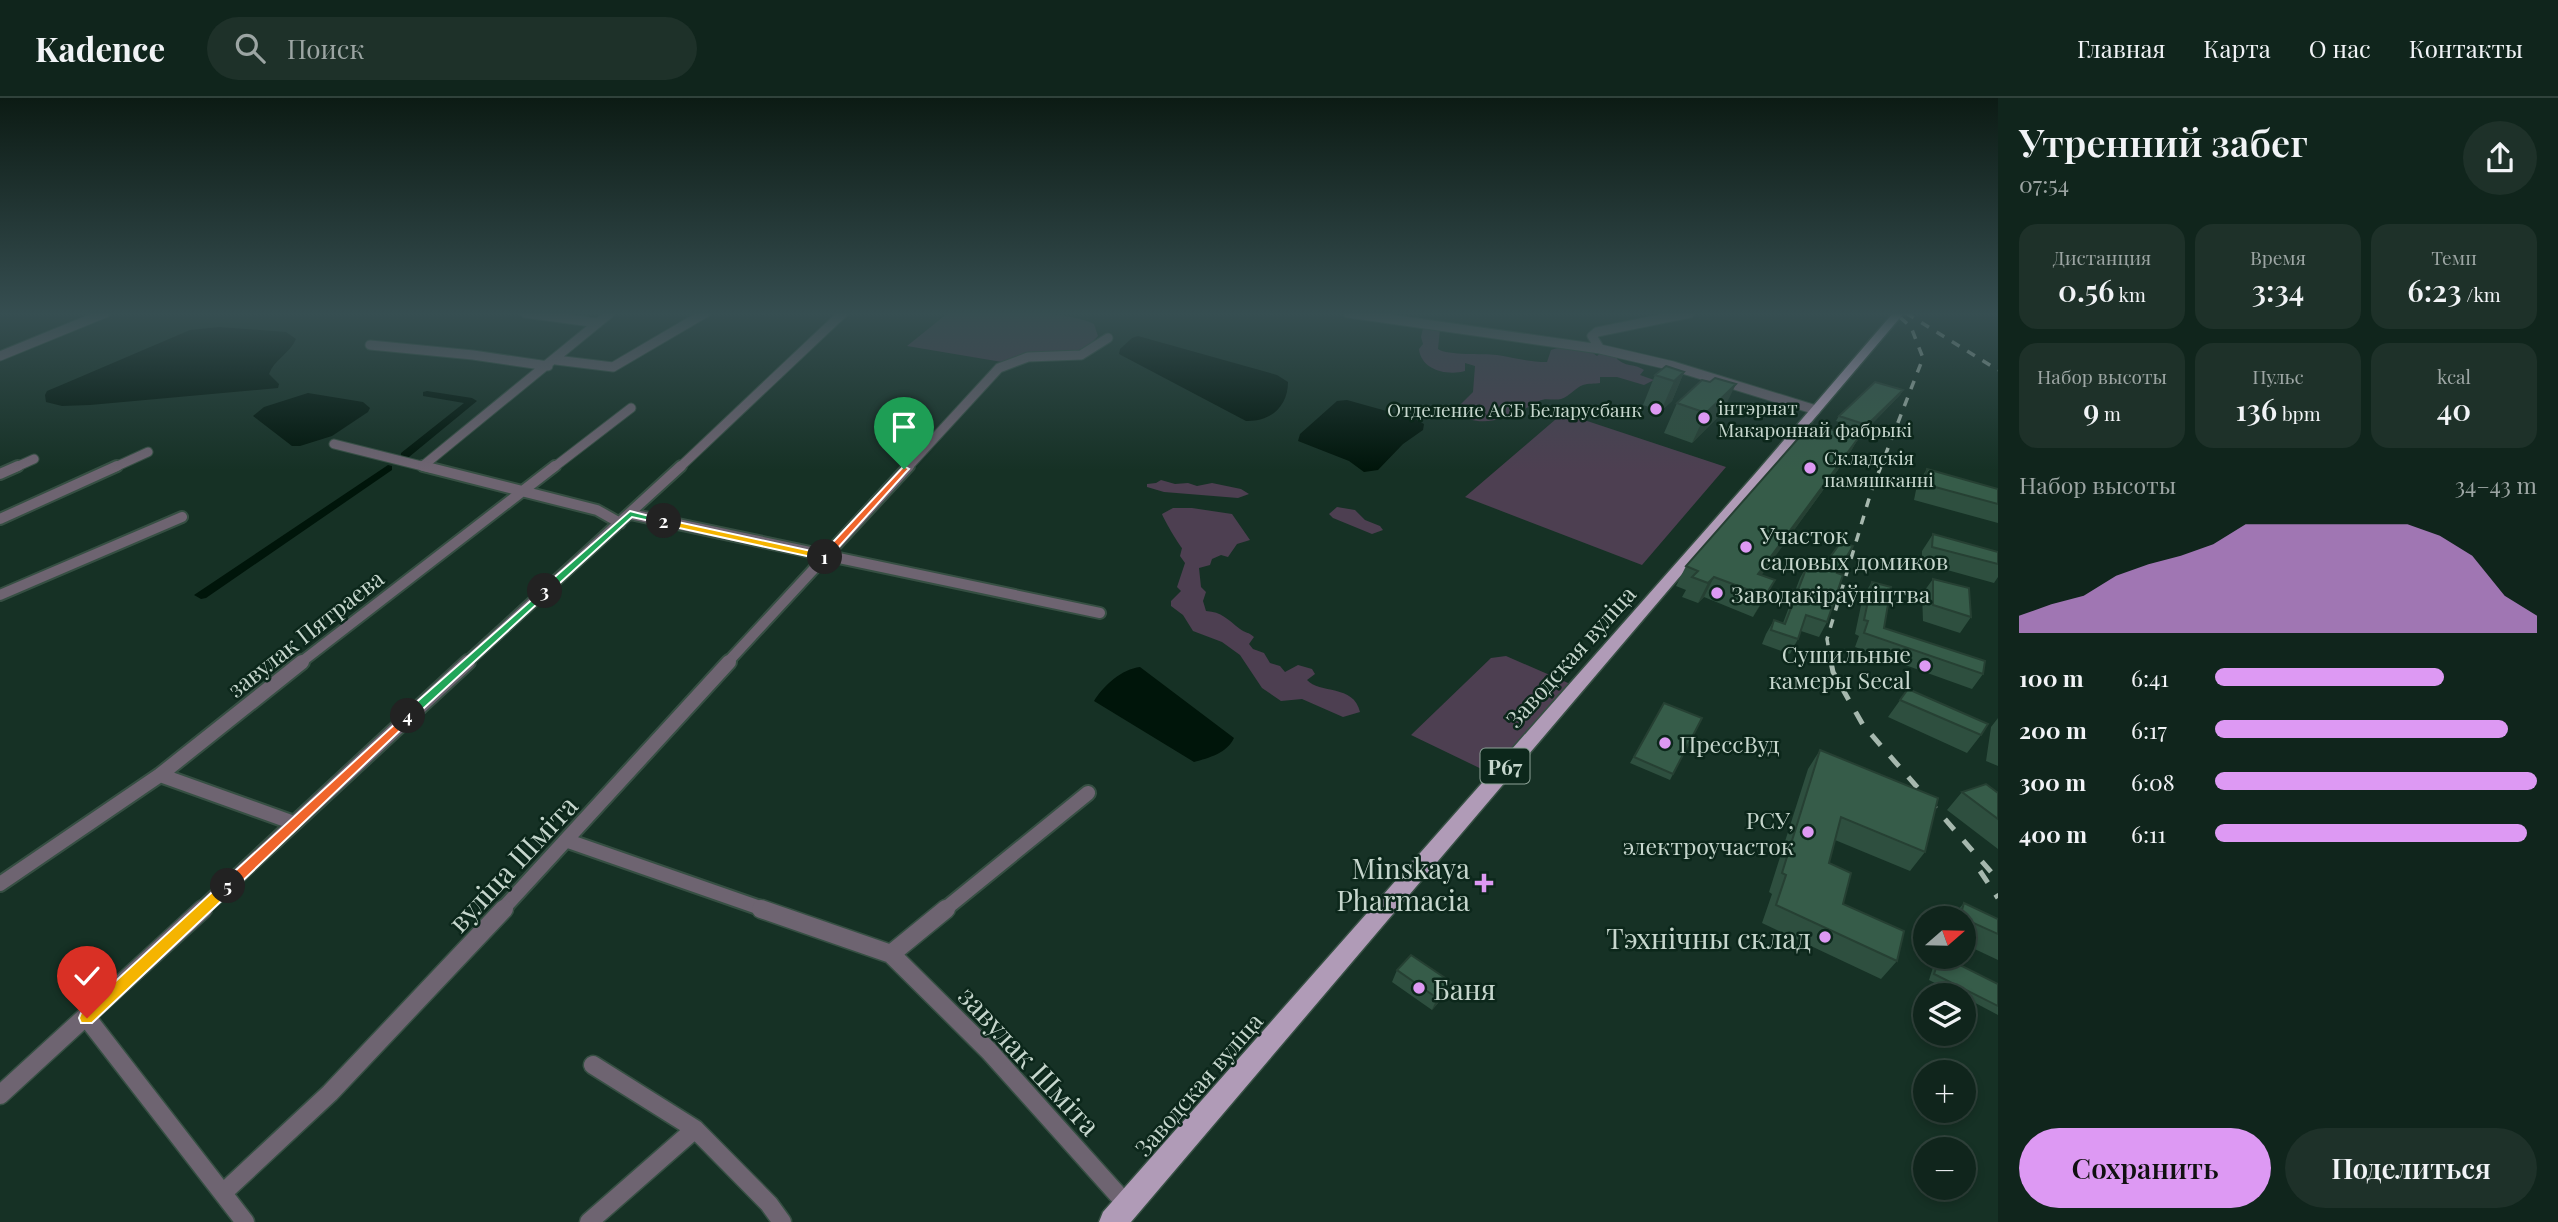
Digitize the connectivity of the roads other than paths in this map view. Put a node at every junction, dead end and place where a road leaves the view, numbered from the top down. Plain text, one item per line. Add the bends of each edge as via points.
1 (549, 365) edge
2 (589, 365) edge
3 (616, 365) edge
4 (787, 365) edge
5 (1008, 365) edge
6 (1671, 365) edge
7 (1854, 365) edge
8 (631, 408) dead end
9 (1816, 410) junction
10 (334, 444) dead end
11 (148, 452) dead end
12 (34, 459) dead end
13 (424, 465) junction
14 (0, 474) edge
15 (523, 492) junction
16 (182, 517) dead end
17 (0, 519) edge
18 (625, 519) junction
19 (826, 557) junction
20 (0, 595) edge
21 (1100, 613) dead end
22 (160, 775) junction
23 (1088, 793) dead end
24 (294, 823) junction
25 (568, 841) junction
26 (0, 884) edge
27 (891, 954) junction
28 (87, 1018) junction
29 (593, 1065) dead end
30 (0, 1096) edge
31 (695, 1129) junction
32 (224, 1192) junction
33 (1127, 1205) junction
34 (245, 1222) edge
35 (589, 1222) edge
36 (782, 1222) edge
37 (1112, 1222) edge

1 - 13 street
2 - 3 street
4 - 18 street
5 - 19 street, вуліца Шміта via 999,369
6 - 9 street
7 - 9 main road, Заводская вуліца / Р67
8 - 15 street, завулак Пятраева
9 - 33 main road, Заводская вуліца / Р67
10 - 13 street
11 - 17 street
12 - 14 street
13 - 15 street
15 - 18 street
15 - 22 street, завулак Пятраева
16 - 20 street
18 - 19 street
18 - 24 street
19 - 21 street
19 - 25 street, вуліца Шміта
22 - 24 street
22 - 26 street, завулак Пятраева
23 - 27 street
24 - 28 street
25 - 27 street, завулак Шміта
25 - 32 street, вуліца Шміта via 330,1093
27 - 33 street, завулак Шміта via 989,1051
28 - 30 street
28 - 32 street
29 - 31 street
31 - 35 street
31 - 36 street
32 - 34 street
33 - 37 main road, Заводская вуліца / Р67

